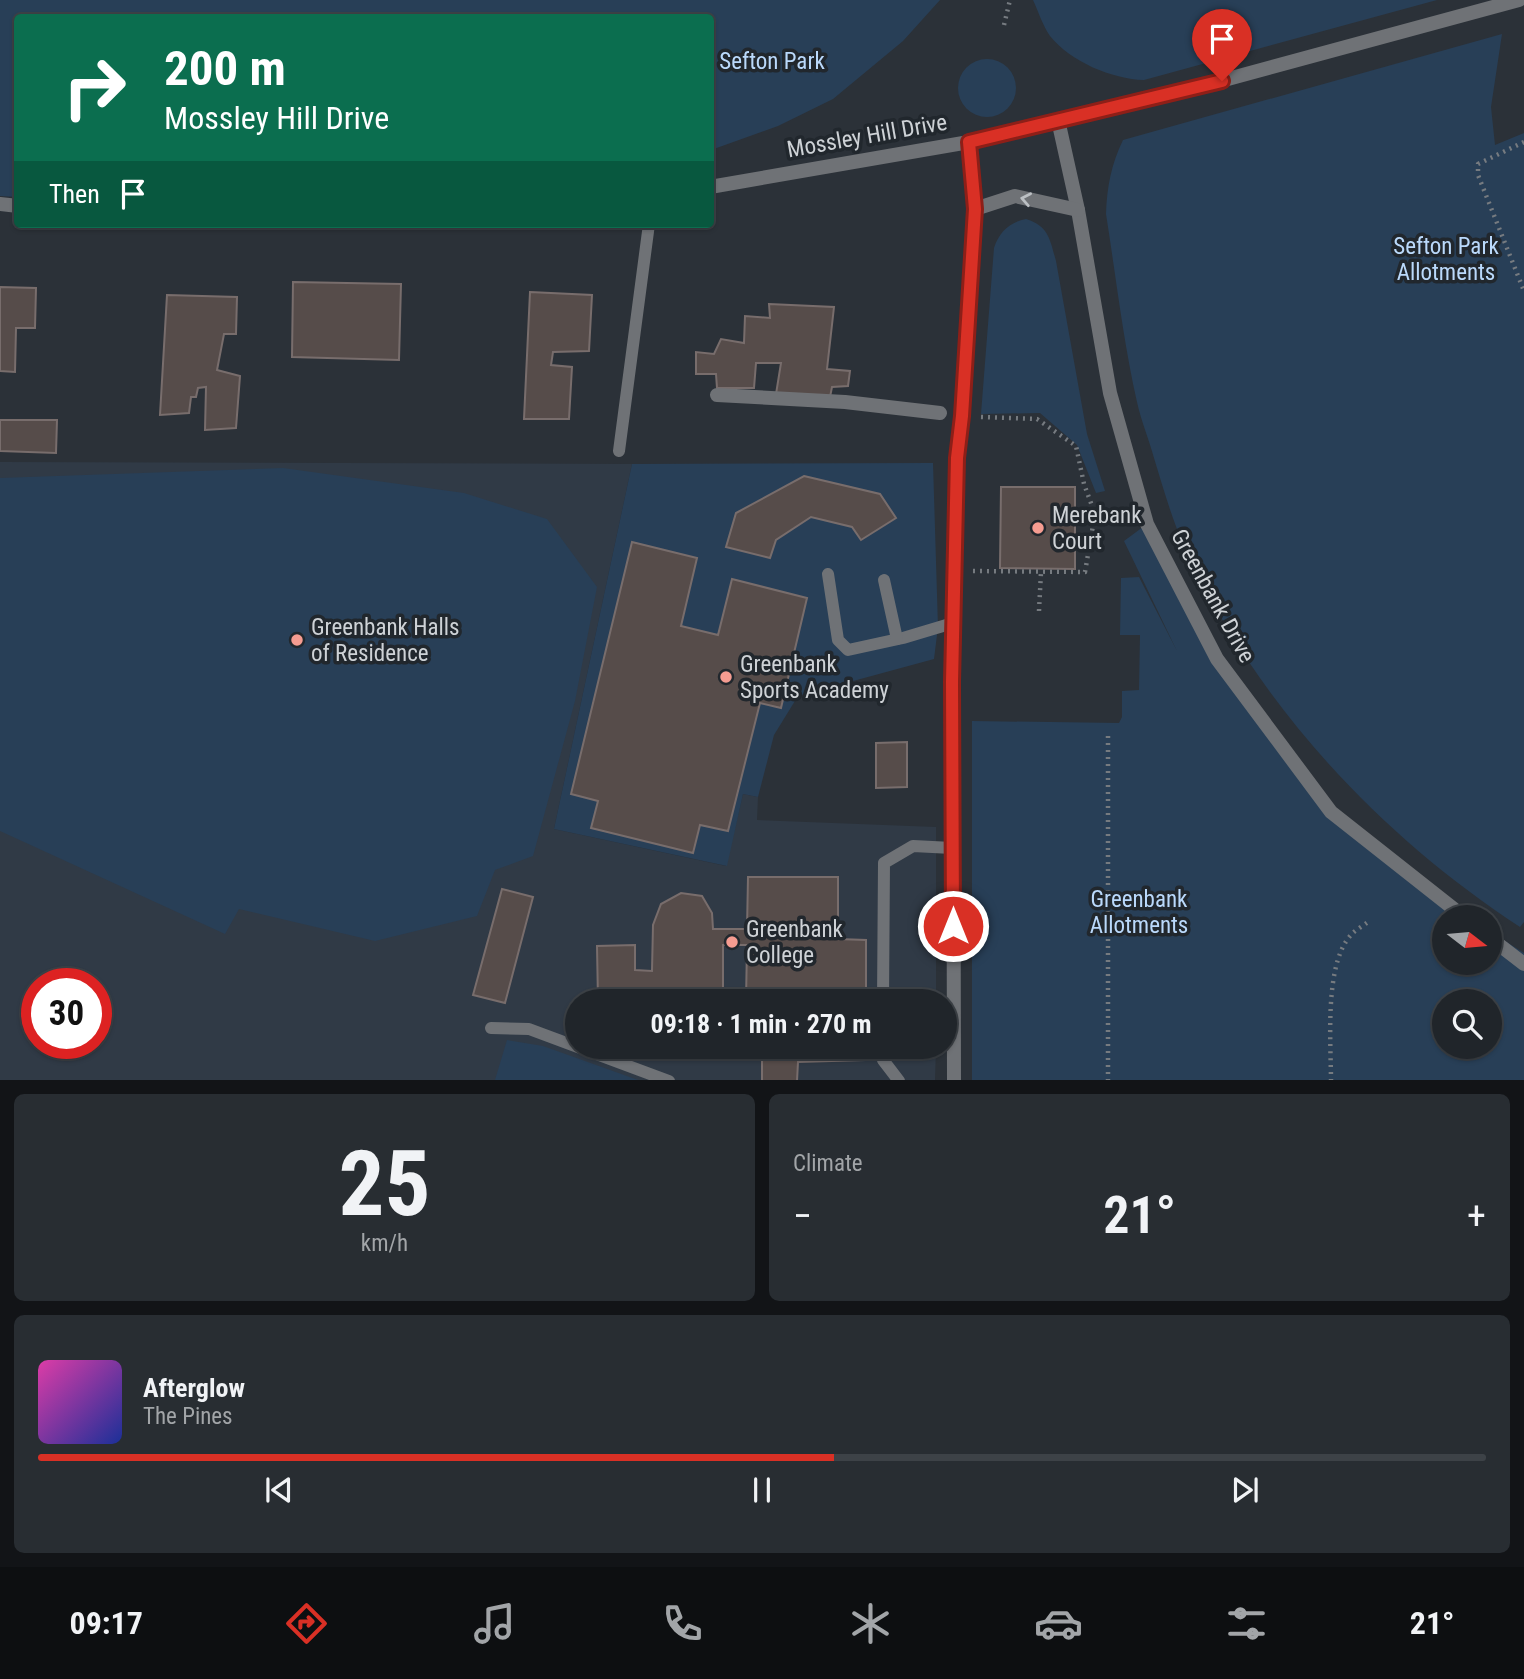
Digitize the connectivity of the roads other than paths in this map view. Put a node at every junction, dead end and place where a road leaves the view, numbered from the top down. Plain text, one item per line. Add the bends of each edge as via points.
1 (1519, 0) edge
2 (1058, 120) junction
3 (969, 142) junction
4 (714, 186) edge
5 (975, 209) junction
6 (1077, 210) junction
7 (648, 228) edge
8 (717, 395) dead end
9 (940, 414) joint
10 (962, 416) junction
11 (619, 451) dead end
12 (828, 574) dead end
13 (884, 580) dead end
14 (953, 623) junction
15 (897, 639) junction
16 (952, 848) junction
17 (1449, 905) edge
18 (1502, 947) edge
19 (1524, 964) edge
20 (883, 989) edge
21 (491, 1028) dead end
22 (883, 1059) edge
23 (669, 1080) edge
24 (899, 1080) edge
25 (954, 1080) edge

1 - 2 street, Mossley Hill Drive via 1169,95
2 - 3 street, Mossley Hill Drive
2 - 6 street, Greenbank Drive
3 - 4 street, Mossley Hill Drive
3 - 5 street
6 -> 5 street via 1015,196
5 - 10 street
6 - 17 street, Greenbank Drive via 1110,393 1147,524 1217,659 1331,812
7 - 11 lane
8 - 9 street via 845,402
9 - 10 lane
10 - 14 street
12 - 15 lane via 838,640 848,650
13 - 15 lane
14 - 15 lane
14 - 16 street
16 - 20 lane via 914,846 884,863
16 - 25 street
18 - 19 street
21 - 23 lane via 529,1029
22 - 24 lane

